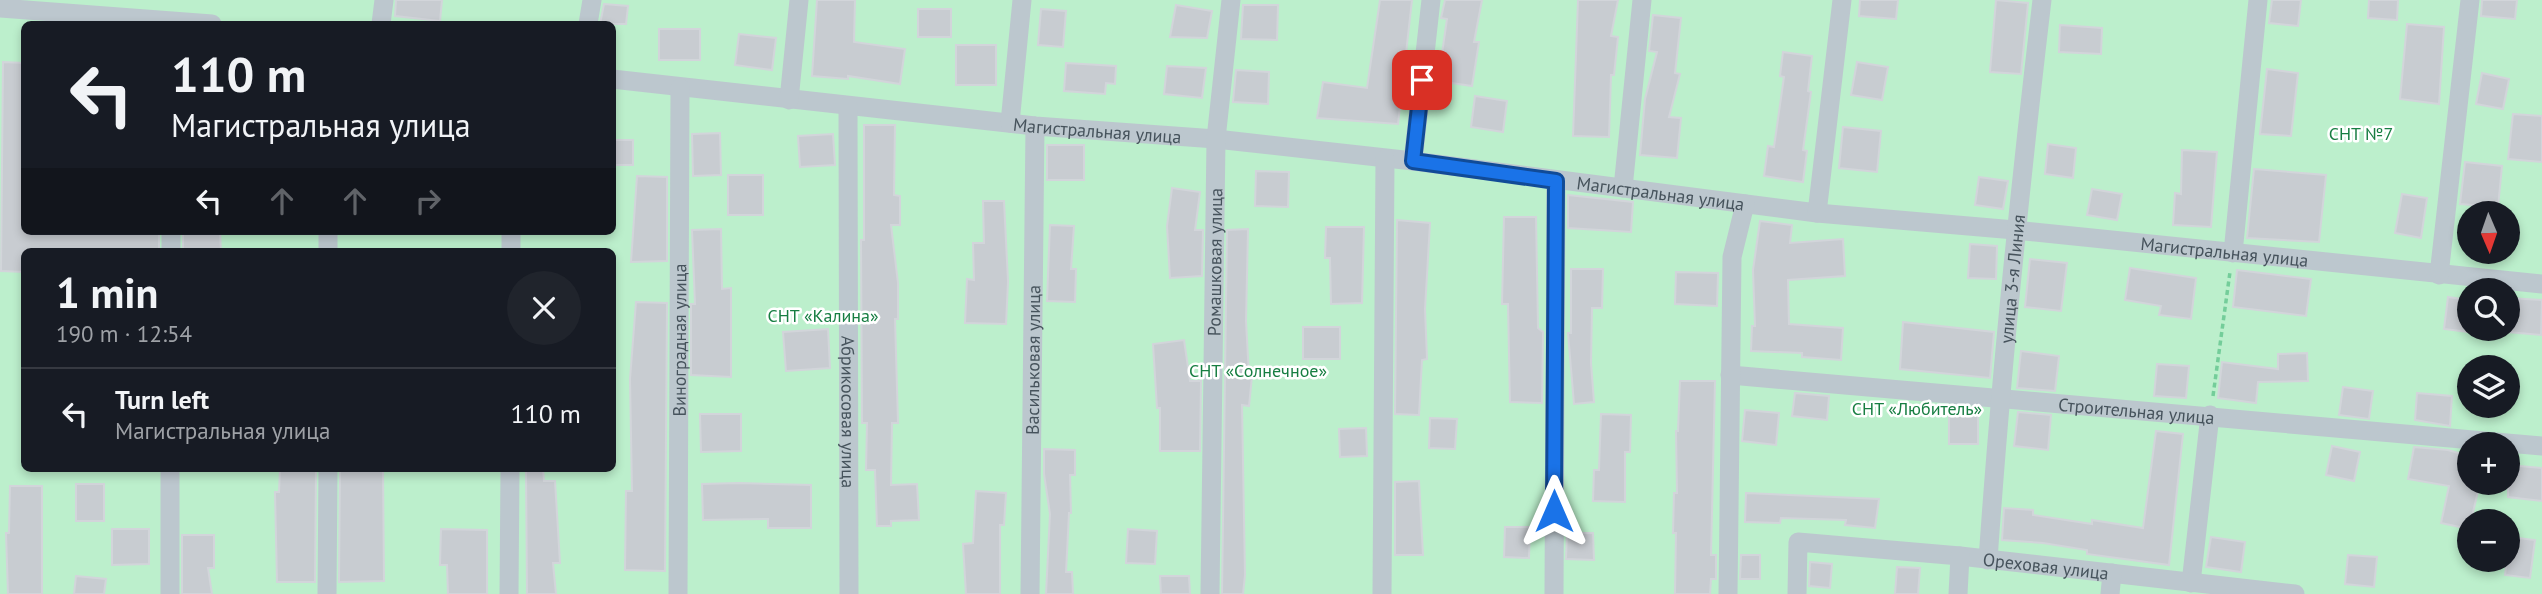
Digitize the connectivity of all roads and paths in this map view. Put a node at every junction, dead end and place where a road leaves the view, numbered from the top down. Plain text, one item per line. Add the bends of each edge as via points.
1 (384, 0) edge
2 (592, 0) edge
3 (799, 0) edge
4 (1022, 0) edge
5 (1231, 0) edge
6 (1431, 0) edge
7 (1643, 0) edge
8 (1842, 0) edge
9 (2042, 0) edge
10 (2258, 0) edge
11 (2470, 0) edge
12 (0, 8) edge
13 (172, 15) edge
14 (199, 21) edge
15 (381, 21) edge
16 (589, 21) edge
17 (616, 80) edge
18 (680, 88) junction
19 (789, 100) junction
20 (848, 106) junction
21 (1010, 123) junction
22 (1035, 126) junction
23 (1216, 139) junction
24 (1385, 159) junction
25 (1413, 161) junction
26 (1556, 181) junction
27 (1623, 188) junction
28 (1745, 204) junction
29 (1817, 213) junction
30 (2015, 230) junction
31 (2233, 253) junction
32 (2439, 275) junction
33 (2542, 284) edge
34 (1730, 375) junction
35 (1999, 399) junction
36 (2210, 415) junction
37 (2542, 446) edge
38 (170, 472) edge
39 (328, 472) edge
40 (510, 472) edge
41 (1960, 556) junction
42 (1989, 559) junction
43 (2112, 573) junction
44 (2191, 583) junction
45 (170, 594) edge
46 (327, 594) edge
47 (509, 594) edge
48 (678, 594) edge
49 (849, 594) edge
50 (1030, 594) edge
51 (1210, 594) edge
52 (1382, 594) edge
53 (1554, 594) edge
54 (1728, 594) edge
55 (1797, 594) edge
56 (1958, 594) edge
57 (2110, 594) edge
58 (2295, 594) edge

1 - 15 street
2 - 16 street
3 - 19 street
4 - 21 street
5 - 23 street, Ромашковая улица
6 - 25 street
7 - 27 street
8 - 29 street
9 - 30 street, улица 3-я Линия
10 - 31 street
11 - 32 street
12 - 13 street
13 - 14 street
17 - 18 street, Магистральная улица
18 - 19 street, Магистральная улица
18 - 48 street, Виноградная улица
19 - 20 street, Магистральная улица
20 - 21 street, Магистральная улица
20 - 49 street, Абрикосовая улица
21 - 22 street, Магистральная улица
22 - 23 street, Магистральная улица
22 - 50 street, Васильковая улица
23 - 24 street, Магистральная улица
23 - 51 street, Ромашковая улица
24 - 25 street, Магистральная улица
24 - 52 street
25 - 26 street, Магистральная улица
26 - 27 street, Магистральная улица
26 - 53 street
27 - 28 street, Магистральная улица
28 - 29 street, Магистральная улица
28 - 34 street via 1732,257
29 - 30 street, Магистральная улица
30 - 31 street, Магистральная улица
30 - 35 street, улица 3-я Линия
31 - 32 street, Магистральная улица
31 - 36 path
32 - 33 street, Магистральная улица
34 - 35 street, Строительная улица
34 - 54 street
35 - 36 street, Строительная улица
35 - 42 street, улица 3-я Линия
36 - 37 street, Строительная улица
36 - 44 street
38 - 45 street
39 - 46 street
40 - 47 street
41 - 42 street, Ореховая улица
41 - 55 street, Ореховая улица via 1798,542
41 - 56 street
42 - 43 street, Ореховая улица
43 - 44 street, Ореховая улица
43 - 57 street
44 - 58 street, Ореховая улица

